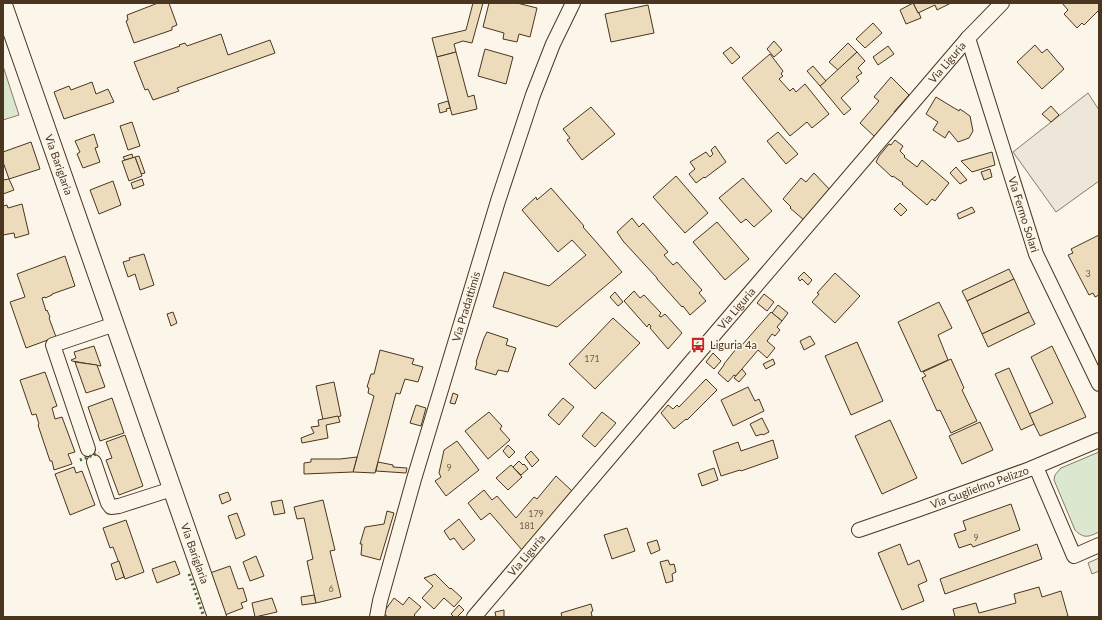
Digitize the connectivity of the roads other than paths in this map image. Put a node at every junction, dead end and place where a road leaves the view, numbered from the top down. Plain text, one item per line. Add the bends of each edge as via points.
1 (573, 3) edge
2 (1002, 3) edge
3 (3, 5) edge
4 (968, 38) junction
5 (115, 324) junction
6 (1099, 384) edge
7 (1099, 440) edge
8 (1036, 467) junction
9 (172, 489) junction
10 (859, 530) dead end
11 (1099, 545) edge
12 (217, 617) edge
13 (377, 617) edge
14 (474, 617) edge

1 - 13 street, Via Pradattimis via 553,44 533,96 498,201 414,479
2 - 4 street, Via Liguria
3 - 5 street, Via Bariglaria
4 - 6 street, Via Fermo Solari via 1036,254
4 - 14 street, Via Liguria
5 - 9 street, Via Bariglaria
5 - 9 street via 53,345 111,507
7 - 8 street, Via Guglielmo Pelizzo
8 - 10 street, Via Guglielmo Pelizzo
8 - 11 street via 1074,556
9 - 12 street, Via Bariglaria

